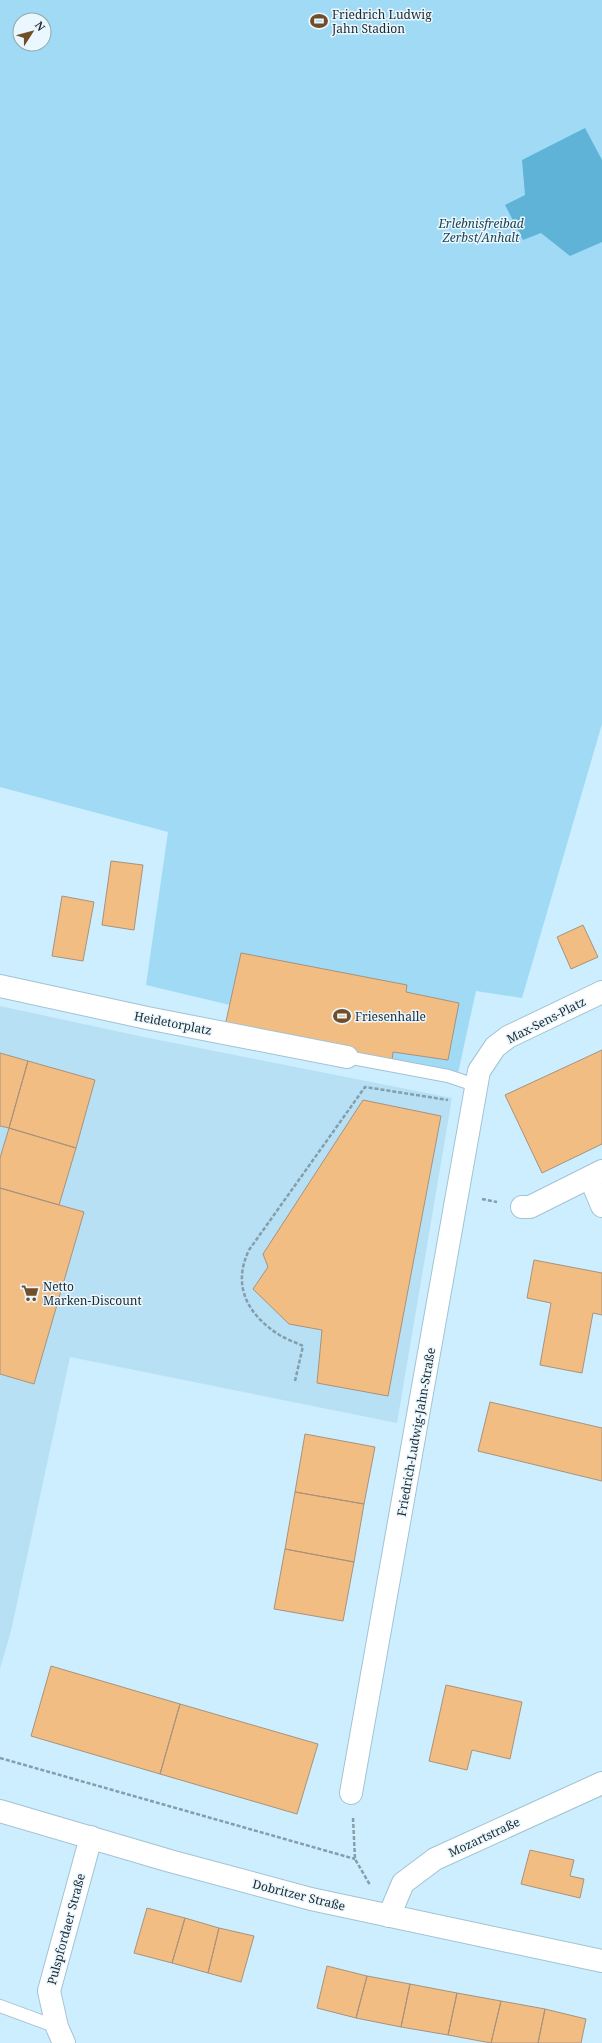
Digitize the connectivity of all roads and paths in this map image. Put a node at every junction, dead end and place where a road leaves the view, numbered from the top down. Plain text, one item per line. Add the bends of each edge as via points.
1 (0, 986) edge
2 (602, 992) edge
3 (347, 1057) joint
4 (475, 1087) junction
5 (596, 1174) edge
6 (458, 1194) junction
7 (602, 1206) edge
8 (522, 1207) joint
9 (295, 1381) dead end
10 (0, 1758) edge
11 (602, 1783) edge
12 (352, 1793) joint
13 (0, 1812) edge
14 (91, 1837) junction
15 (355, 1860) junction
16 (389, 1916) junction
17 (602, 1961) edge
18 (0, 2006) edge
19 (60, 2035) edge

1 - 3 street, Heidetorplatz
2 - 4 street, Max-Sens-Platz via 508,1038 495,1047
3 - 4 lane via 448,1076
4 - 6 street, Friedrich-Ludwig-Jahn-Straße
4 - 9 path via 365,1087 249,1250 243,1262 241,1281 245,1299 257,1317 278,1335 303,1346
5 - 7 street
5 - 8 street via 530,1207
6 - 8 path
6 - 12 street, Friedrich-Ludwig-Jahn-Straße
10 - 15 path
11 - 16 street, Mozartstraße via 435,1860 403,1883
12 - 15 path
13 - 14 street, Dobritzer Straße
14 - 16 street, Dobritzer Straße via 250,1883
14 - 19 street, Pulspfordaer Straße via 49,1991
15 - 16 path
16 - 17 street, Dobritzer Straße
18 - 19 lane

